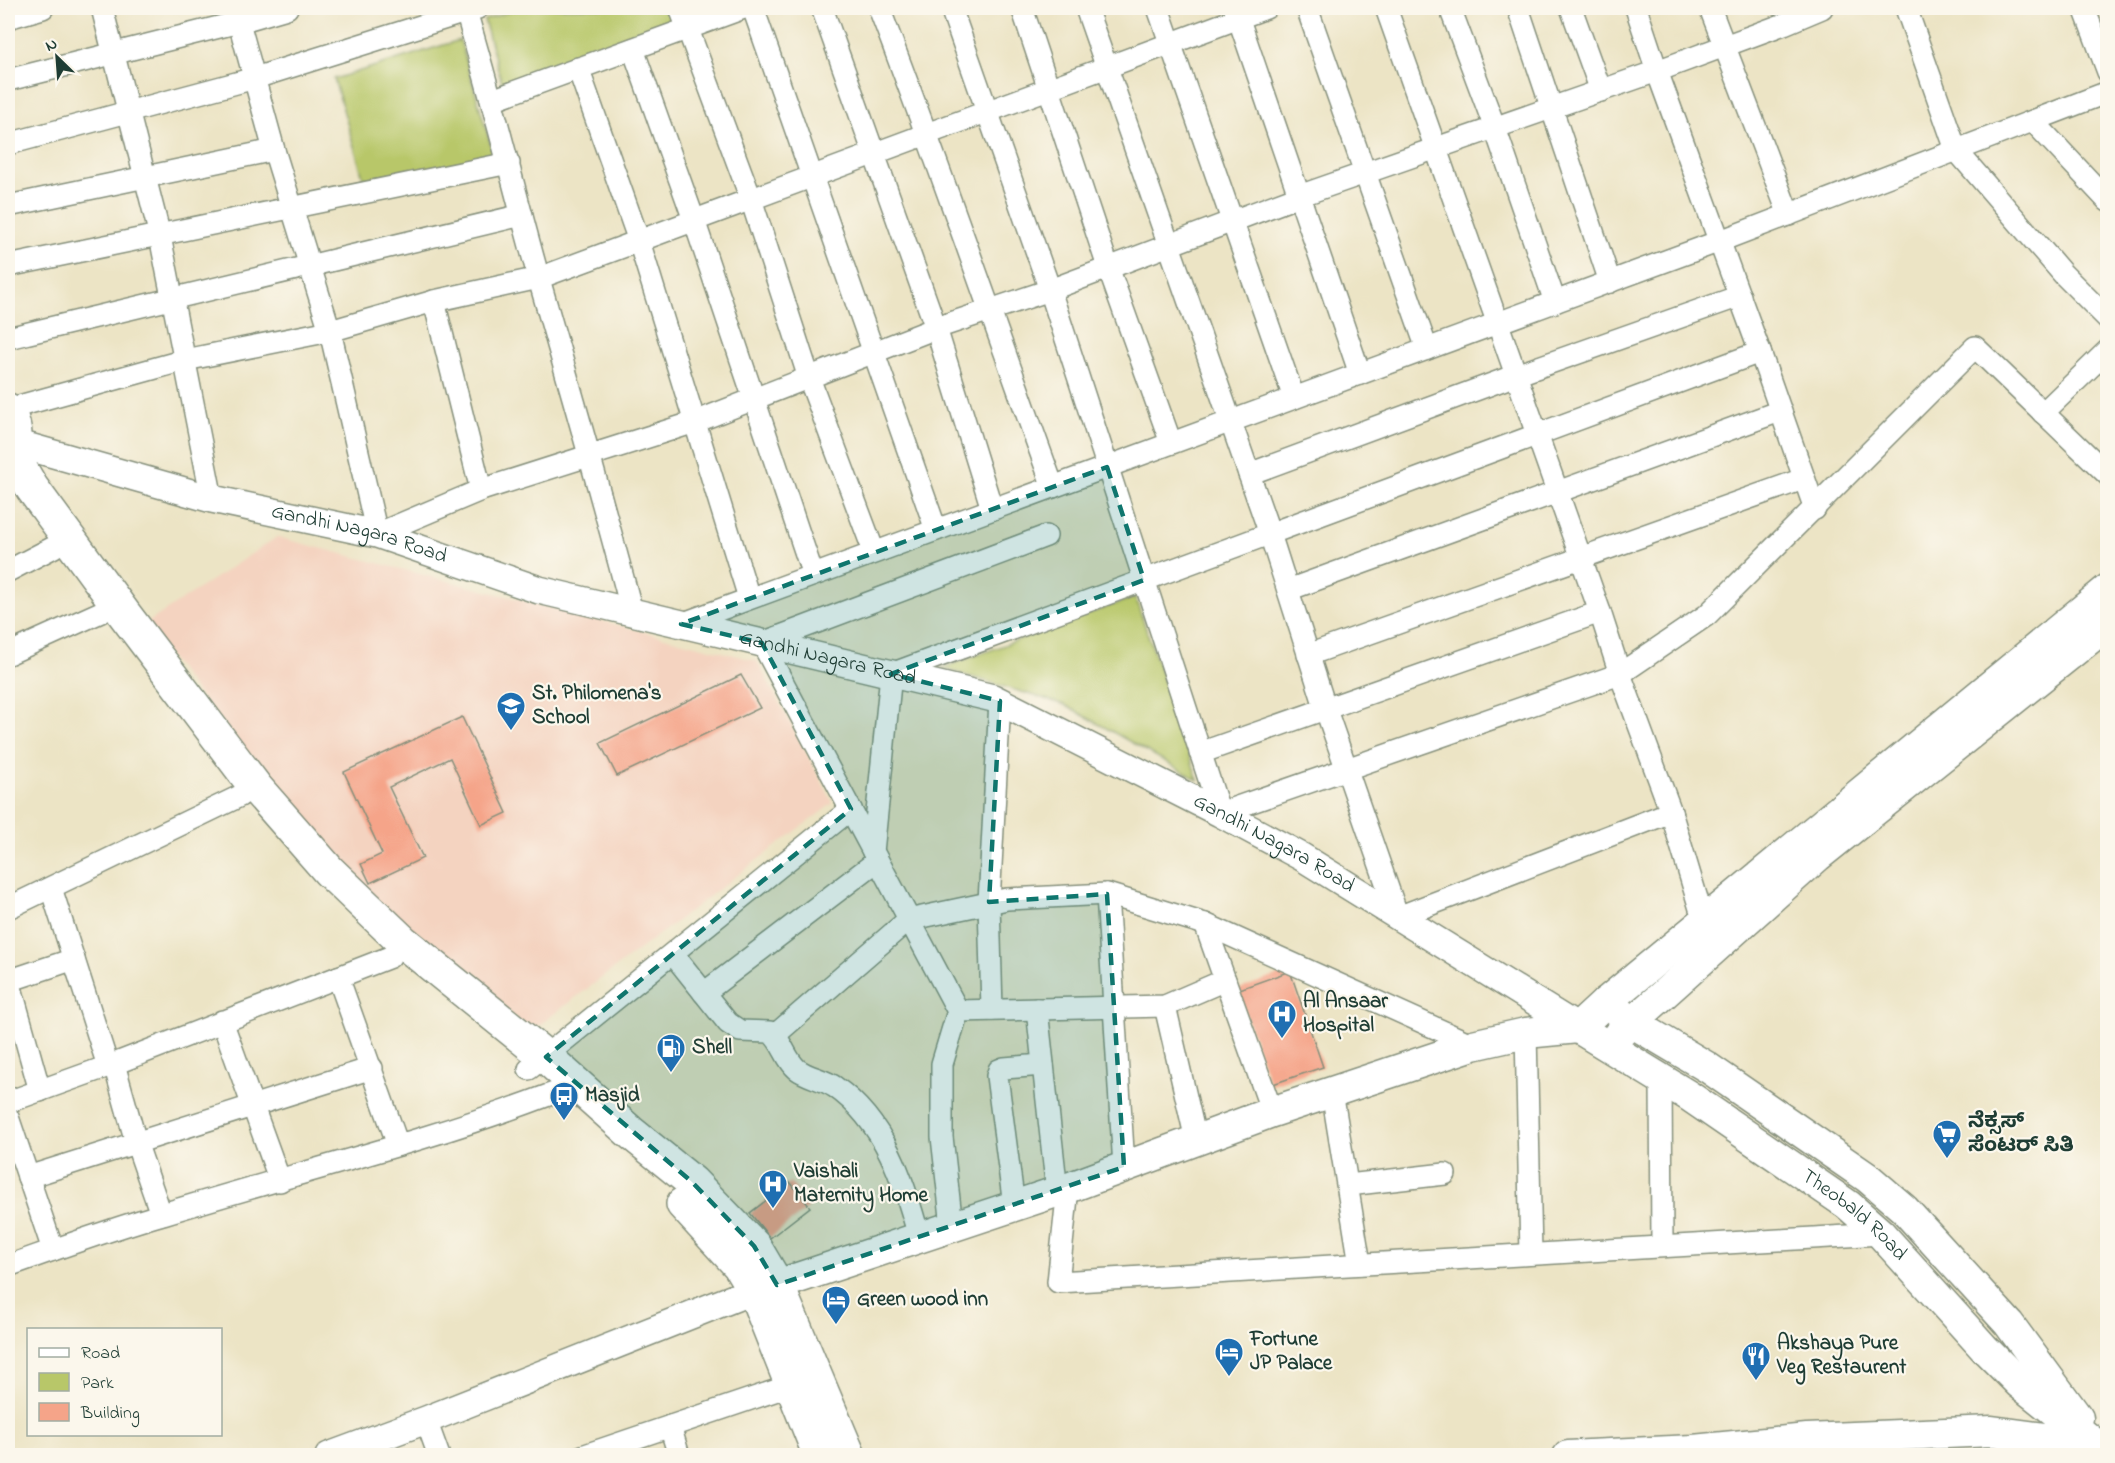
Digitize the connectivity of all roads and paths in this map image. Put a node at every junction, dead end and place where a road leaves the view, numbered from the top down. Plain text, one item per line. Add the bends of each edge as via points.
1 (43, 8) edge
2 (102, 8) edge
3 (287, 8) edge
4 (680, 8) edge
5 (744, 8) edge
6 (753, 8) edge
7 (822, 8) edge
8 (879, 8) edge
9 (951, 8) edge
10 (1022, 8) edge
11 (1086, 8) edge
12 (1158, 8) edge
13 (1266, 8) edge
14 (1307, 8) edge
15 (1386, 8) edge
16 (1450, 8) edge
17 (1518, 8) edge
18 (1571, 8) edge
19 (1636, 8) edge
20 (1710, 8) edge
21 (1822, 8) edge
22 (1906, 8) edge
23 (2084, 8) edge
24 (470, 9) edge
25 (1237, 13) edge
26 (237, 15) edge
27 (1782, 16) edge
28 (8, 18) edge
29 (687, 29) junction
30 (1170, 43) junction
31 (1724, 47) junction
32 (633, 49) junction
33 (114, 53) junction
34 (1106, 66) junction
35 (578, 68) junction
36 (1658, 71) junction
37 (2108, 72) edge
38 (255, 78) junction
39 (8, 80) edge
40 (1048, 88) junction
41 (1601, 91) junction
42 (2108, 93) edge
43 (492, 100) junction
44 (1553, 108) junction
45 (987, 110) junction
46 (129, 112) junction
47 (2033, 121) junction
48 (1495, 128) junction
49 (927, 133) junction
50 (8, 144) edge
51 (1435, 149) junction
52 (274, 150) junction
53 (1956, 150) junction
54 (873, 153) junction
55 (509, 163) junction
56 (1365, 173) junction
57 (813, 176) junction
58 (145, 178) junction
59 (1299, 196) junction
60 (751, 199) junction
61 (2108, 201) edge
62 (8, 206) edge
63 (292, 209) junction
64 (1789, 214) junction
65 (522, 216) junction
66 (694, 220) junction
67 (1233, 221) junction
68 (160, 236) junction
69 (639, 240) junction
70 (1720, 242) junction
71 (1169, 245) junction
72 (8, 266) edge
73 (311, 267) junction
74 (1108, 268) junction
75 (539, 278) junction
76 (1610, 282) junction
77 (1050, 290) junction
78 (1740, 296) junction
79 (172, 298) junction
80 (434, 301) junction
81 (1555, 302) junction
82 (988, 310) junction
83 (2108, 319) edge
84 (1497, 324) junction
85 (936, 328) junction
86 (330, 331) junction
87 (8, 338) edge
88 (1427, 350) junction
89 (2108, 350) edge
90 (874, 352) junction
91 (1760, 352) junction
92 (185, 360) junction
93 (1360, 374) junction
94 (1516, 375) junction
95 (809, 378) junction
96 (1294, 398) junction
97 (753, 399) junction
98 (8, 410) edge
99 (1780, 411) junction
100 (2043, 413) junction
101 (1231, 421) junction
102 (695, 422) junction
103 (1537, 435) junction
104 (1171, 443) junction
105 (11, 450) edge
106 (591, 456) junction
107 (1107, 467) junction
108 (1249, 474) junction
109 (2108, 475) edge
110 (1803, 479) junction
111 (1053, 487) junction
112 (481, 490) junction
113 (1557, 492) junction
114 (8, 493) edge
115 (212, 499) junction
116 (992, 509) junction
117 (1815, 509) junction
118 (936, 530) junction
119 (377, 534) junction
120 (1270, 534) junction
121 (1046, 536) dead end
122 (54, 547) junction
123 (874, 552) junction
124 (1581, 558) junction
125 (8, 571) edge
126 (813, 575) junction
127 (1144, 580) junction
128 (2108, 589) edge
129 (1288, 590) junction
130 (749, 598) junction
131 (101, 612) junction
132 (632, 612) junction
133 (1600, 612) junction
134 (681, 624) junction
135 (2108, 624) edge
136 (762, 643) junction
137 (8, 654) edge
138 (1308, 655) junction
139 (891, 674) junction
140 (1620, 674) junction
141 (1000, 701) junction
142 (1326, 710) junction
143 (1200, 753) junction
144 (1346, 769) junction
145 (240, 796) junction
146 (851, 809) junction
147 (1671, 812) junction
148 (1220, 813) junction
149 (875, 857) junction
150 (51, 888) junction
151 (1107, 894) junction
152 (989, 902) junction
153 (8, 908) edge
154 (1398, 917) junction
155 (908, 920) junction
156 (1704, 922) junction
157 (1205, 924) junction
158 (673, 954) junction
159 (390, 957) junction
160 (74, 959) junction
161 (338, 977) junction
162 (8, 980) edge
163 (1225, 980) junction
164 (704, 993) junction
165 (1606, 1002) junction
166 (1165, 1006) junction
167 (1114, 1007) junction
168 (1037, 1009) junction
169 (992, 1010) junction
170 (958, 1011) junction
171 (222, 1021) junction
172 (1633, 1023) junction
173 (1578, 1028) junction
174 (1526, 1033) junction
175 (775, 1035) junction
176 (1473, 1045) junction
177 (1607, 1045) junction
178 (537, 1063) junction
179 (111, 1065) junction
180 (1043, 1065) junction
181 (372, 1068) junction
182 (1661, 1079) junction
183 (40, 1092) junction
184 (1332, 1092) junction
185 (554, 1093) junction
186 (8, 1102) edge
187 (253, 1106) junction
188 (1272, 1112) junction
189 (8, 1118) edge
190 (1196, 1140) junction
191 (136, 1142) junction
192 (398, 1146) junction
193 (1124, 1167) junction
194 (1445, 1174) dead end
195 (28, 1177) junction
196 (280, 1181) junction
197 (1348, 1185) junction
198 (1063, 1190) junction
199 (1014, 1206) junction
200 (161, 1214) junction
201 (952, 1226) junction
202 (1881, 1234) junction
203 (919, 1237) junction
204 (1662, 1246) junction
205 (53, 1250) junction
206 (1531, 1254) junction
207 (1360, 1264) junction
208 (8, 1266) edge
209 (765, 1287) junction
210 (792, 1385) junction
211 (426, 1420) junction
212 (670, 1426) junction
213 (2102, 1449) edge
214 (329, 1455) edge
215 (439, 1455) edge
216 (582, 1455) edge
217 (679, 1455) edge
218 (820, 1455) edge
219 (849, 1455) edge
220 (1568, 1455) edge

1 - 28 street
2 - 33 street
3 - 26 street
4 - 29 street
5 - 29 street
6 - 57 street
7 - 54 street
8 - 49 street
9 - 45 street
10 - 40 street
11 - 34 street
12 - 30 street
13 - 25 street
14 - 56 street
15 - 51 street
16 - 48 street
17 - 44 street
18 - 41 street
19 - 36 street
20 - 31 street
21 - 27 street
22 - 53 street
23 - 37 street
24 - 38 street
24 - 43 street
25 - 30 street
25 - 59 street
26 - 33 street
26 - 38 street
27 - 31 street
29 - 32 street
29 - 60 street
30 - 34 street
30 - 67 street
31 - 36 street
31 - 64 street
32 - 35 street
32 - 66 street
33 - 39 street
33 - 46 street
34 - 40 street
34 - 71 street
35 - 43 street
35 - 69 street
36 - 41 street
36 - 70 street
38 - 46 street
38 - 52 street
40 - 45 street
40 - 74 street
41 - 44 street
42 - 47 street
43 - 55 street
44 - 48 street
44 - 76 street
45 - 49 street
45 - 77 street
46 - 50 street
46 - 58 street
47 - 53 street
47 - 61 street
48 - 51 street
48 - 81 street
49 - 54 street
49 - 82 street
51 - 56 street
51 - 84 street
52 - 58 street
52 - 63 street
53 - 64 street
53 - 83 street via 2063,274
54 - 57 street
54 - 85 street
55 - 63 street
55 - 65 street
56 - 59 street
56 - 88 street
57 - 60 street
57 - 90 street
58 - 62 street
58 - 68 street
59 - 67 street
59 - 93 street
60 - 66 street
60 - 95 street
63 - 68 street
63 - 73 street
64 - 70 street
65 - 73 street
65 - 75 street
66 - 69 street
66 - 97 street
67 - 71 street
67 - 96 street
68 - 72 street
68 - 79 street
69 - 75 street
69 - 102 street
70 - 76 street
70 - 78 street
71 - 74 street
71 - 101 street
73 - 79 street
73 - 86 street
74 - 77 street
74 - 104 street
75 - 80 street
75 - 106 street
76 - 81 street
77 - 82 street
77 - 107 street
78 - 91 street
78 - 94 street
79 - 87 street
79 - 92 street
80 - 86 street
80 - 112 street
81 - 84 street
82 - 85 street
82 - 111 street
84 - 88 street
84 - 94 street
85 - 90 street
85 - 116 street
86 - 92 street
86 - 119 street
88 - 93 street
89 - 100 street
90 - 95 street
90 - 118 street
91 - 99 street
91 - 103 street
92 - 98 street
92 - 115 street
93 - 96 street
94 - 103 street
94 - 108 street
95 - 97 street
95 - 123 street
96 - 101 street
97 - 102 street
97 - 126 street
98 - 105 main road via 15,425
99 - 110 street
99 - 113 street
100 - 109 street
100 - 117 street via 1975,347
101 - 104 street
101 - 108 street
102 - 106 street
102 - 130 street
103 - 113 street
103 - 120 street
104 - 107 street
105 - 115 street, Gandhi Nagara Road
105 - 178 main road via 32,488 257,789 329,871
106 - 112 street
106 - 132 street
107 - 111 street
107 - 127 street
108 - 120 street
110 - 117 street
110 - 124 street
111 - 116 street
112 - 119 street
113 - 124 street
113 - 129 street
114 - 122 main road
115 - 119 street, Gandhi Nagara Road
116 - 118 street
117 - 140 street via 1707,615
118 - 123 street
119 - 132 street, Gandhi Nagara Road via 539,590
120 - 127 street
120 - 129 street
121 - 136 street
122 - 125 street
122 - 131 main road
123 - 126 street
124 - 133 street
124 - 138 street
126 - 130 street
127 - 139 street
127 - 143 street
128 - 156 main road
129 - 138 street
130 - 134 street
131 - 137 street
131 - 145 main road
132 - 134 street, Gandhi Nagara Road
133 - 140 street
133 - 142 street
134 - 136 street, Gandhi Nagara Road
135 - 172 main road via 1818,856
136 - 139 street, Gandhi Nagara Road
136 - 146 street
138 - 142 street
139 - 141 street, Gandhi Nagara Road
139 - 149 street
140 - 144 street
140 - 147 street
141 - 148 street, Gandhi Nagara Road
141 - 152 street
142 - 143 street
142 - 144 street
143 - 148 street
144 - 148 street
144 - 154 street
145 - 150 street
145 - 159 main road via 307,880
146 - 149 street
146 - 158 street
147 - 154 street
147 - 156 street
148 - 154 street, Gandhi Nagara Road via 1302,857
149 - 155 street
149 - 164 street
150 - 153 street
150 - 160 street
151 - 152 street
151 - 157 street
151 - 167 street
152 - 155 street
152 - 169 street
154 - 173 street, Gandhi Nagara Road
155 - 170 street
155 - 175 street
156 - 165 main road
157 - 163 street
157 - 176 street
158 - 164 street
158 - 178 street
159 - 161 street
159 - 178 main road
160 - 162 street
160 - 179 street
161 - 171 street
161 - 181 street
162 - 183 street
163 - 166 street
163 - 188 street
164 - 175 street via 728,1023 740,1031 764,1030
165 - 172 main road, Theobald Road
165 - 173 main road
166 - 167 street
166 - 190 street
167 - 168 street
167 - 193 street
168 - 169 street
168 - 180 street
169 - 170 street
170 - 201 street via 942,1064 942,1137
171 - 179 street
171 - 187 street
172 - 177 main road
172 - 213 main road, Theobald Road via 1868,1178 1904,1209 2009,1324
173 - 174 main road
173 - 177 main road, Theobald Road
174 - 176 main road
174 - 206 street
175 - 203 street via 797,1068 833,1085 873,1124 903,1184
176 - 184 main road
177 - 182 main road, Theobald Road
178 - 185 main road
178 - 209 main road via 692,1182 754,1246
179 - 183 street
179 - 191 street
180 - 198 street
180 - 199 street via 1004,1068 997,1076
181 - 187 street
181 - 192 street
182 - 202 main road, Theobald Road via 1848,1205
182 - 204 street
183 - 186 street
184 - 188 main road
184 - 197 street
185 - 192 street
185 - 209 main road via 675,1195 739,1265
187 - 191 street
187 - 196 street
188 - 190 main road
189 - 195 street
190 - 193 main road
191 - 195 street
191 - 200 street
192 - 196 street
193 - 198 main road
194 - 197 street
195 - 205 street
196 - 200 street
197 - 207 street
198 - 199 main road
198 - 207 street via 1058,1282
199 - 201 main road
200 - 205 street
201 - 203 main road
202 - 204 street
202 - 213 main road, Theobald Road via 2019,1383
203 - 209 main road
204 - 206 street
205 - 208 street
206 - 207 street
209 - 210 main road
209 - 211 street
209 - 219 main road
210 - 212 street
210 - 218 main road
211 - 214 street
211 - 215 street
212 - 216 street
212 - 217 street
213 - 220 main road via 1992,1431

